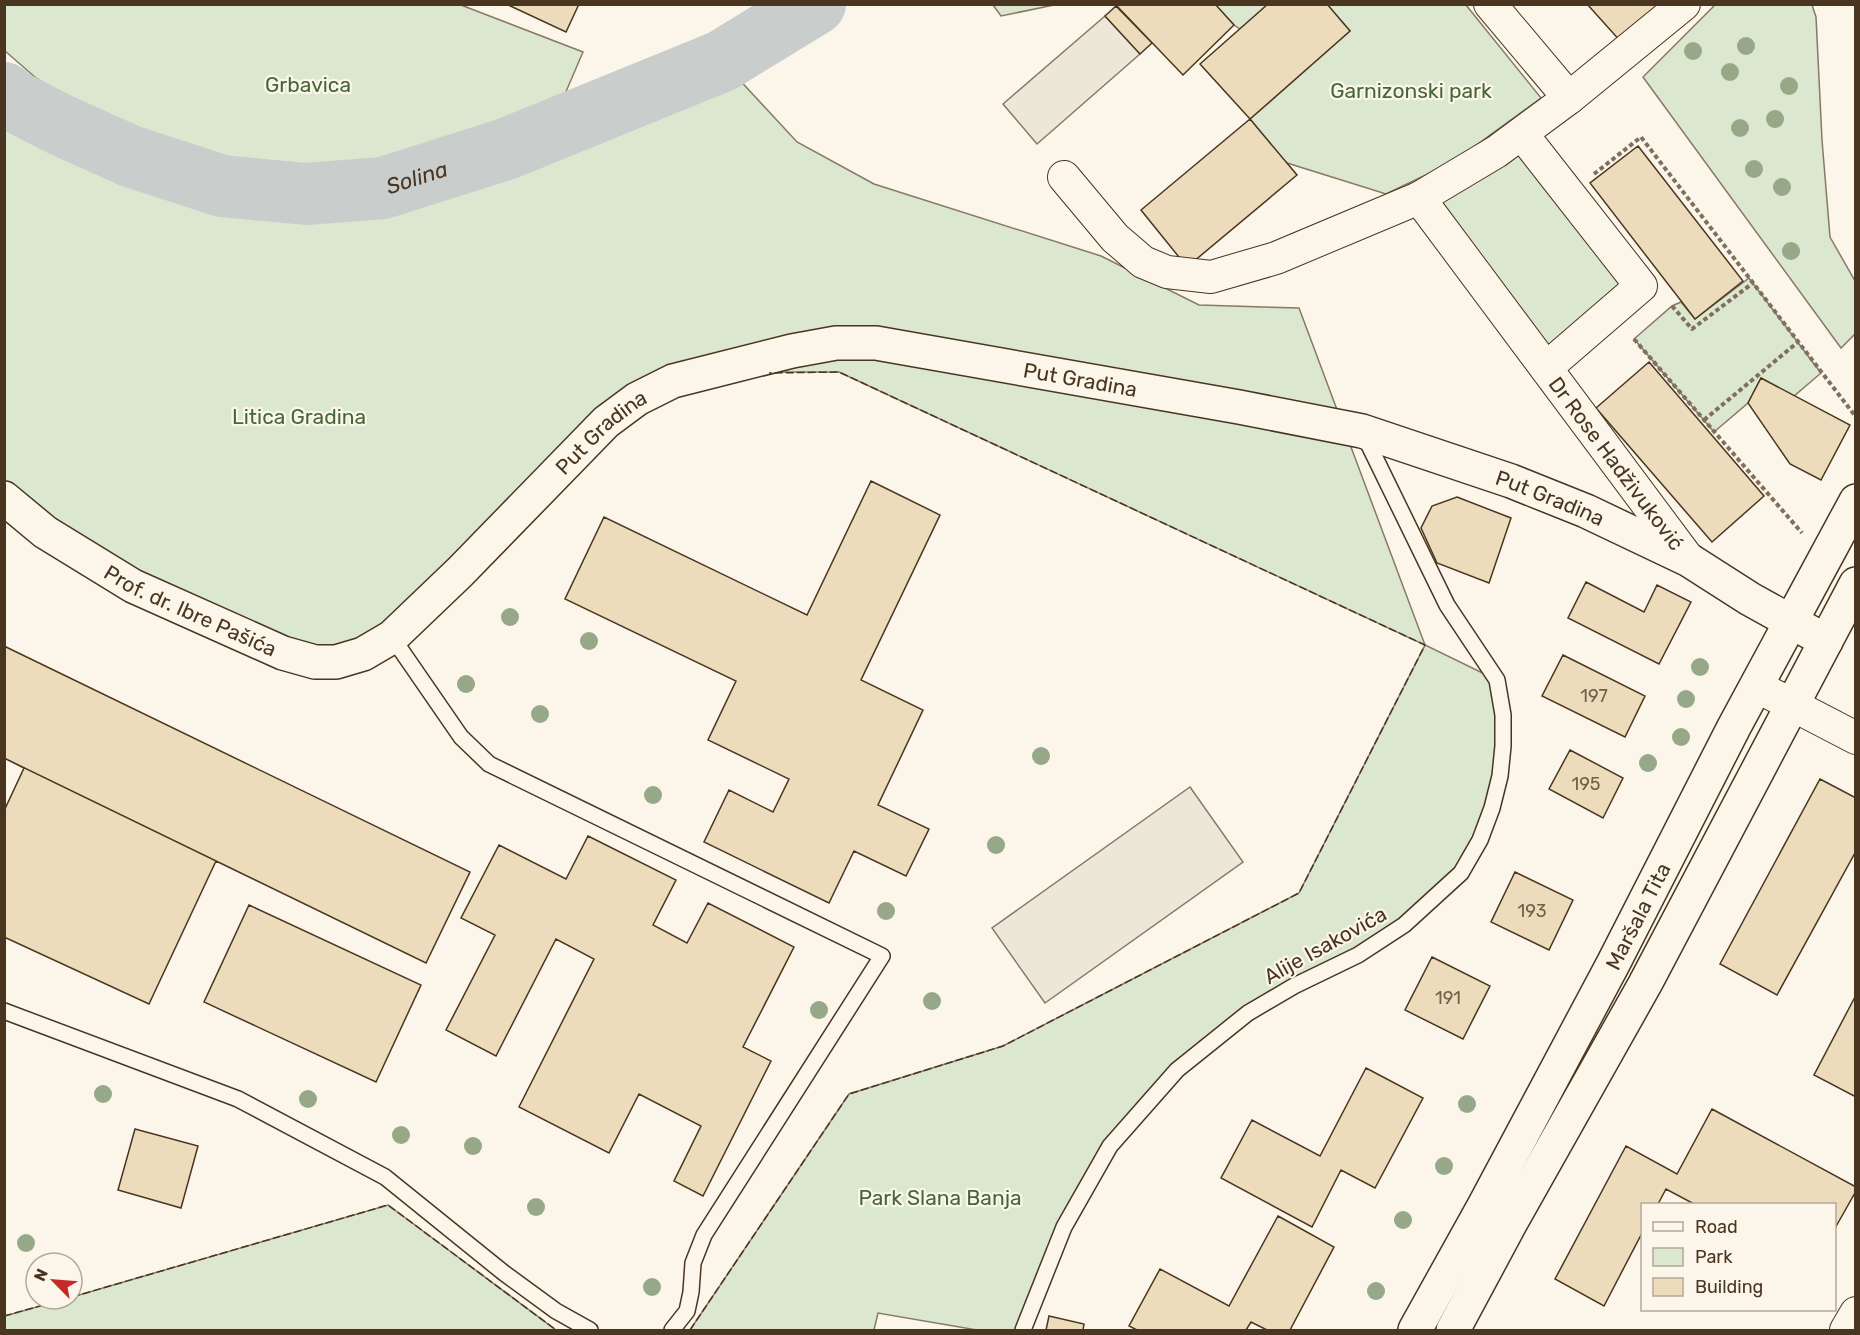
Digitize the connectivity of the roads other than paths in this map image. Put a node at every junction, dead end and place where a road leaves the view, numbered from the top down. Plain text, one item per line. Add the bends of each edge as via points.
1 (1490, 4) edge
2 (1684, 4) edge
3 (1569, 98) junction
4 (1522, 134) junction
5 (1065, 177) dead end
6 (1419, 198) junction
7 (1546, 368) junction
8 (1362, 431) junction
9 (4, 498) edge
10 (1856, 501) edge
11 (1689, 560) junction
12 (1856, 584) edge
13 (1790, 621) junction
14 (392, 637) junction
15 (1826, 641) junction
16 (1756, 686) junction
17 (1792, 704) junction
18 (1856, 738) edge
19 (4, 1011) edge
20 (1856, 1313) edge
21 (590, 1330) edge
22 (672, 1330) edge
23 (1023, 1330) edge
24 (1415, 1330) edge
25 (1453, 1330) edge
26 (1846, 1330) edge

1 - 3 street
2 - 3 street
3 - 4 street
4 - 6 street
4 - 7 street, Dr Rose Hadživuković via 1641,286
5 - 6 street via 1115,238 1143,262 1167,272 1211,277 1276,258
6 - 7 street, Dr Rose Hadživuković
7 - 11 street, Dr Rose Hadživuković
8 - 11 street, Put Gradina via 1511,481 1586,511
8 - 14 street, Put Gradina via 876,343 792,351 673,381 637,399 606,422
8 - 23 lane, Alije Isakovića via 1447,605 1497,680 1503,716 1500,776 1480,840 1461,873 1404,925 1358,955 1248,1013 1177,1070 1110,1146 1064,1227
9 - 14 street, Prof. dr. Ibre Pašića via 45,532 133,586 284,653 315,662 336,662 363,654
10 - 13 street, Maršala Tita
11 - 13 street, Put Gradina
12 - 15 street, Maršala Tita
13 - 15 street, Put Gradina
13 - 16 street, Maršala Tita
14 - 22 lane via 461,737 489,764 882,956 704,1235 693,1263 687,1311
15 - 17 street, Maršala Tita
16 - 17 street
16 - 24 street, Maršala Tita via 1613,964
17 - 18 street
17 - 25 street, Maršala Tita via 1645,984
19 - 21 lane via 238,1099 385,1177 504,1273
20 - 26 street

